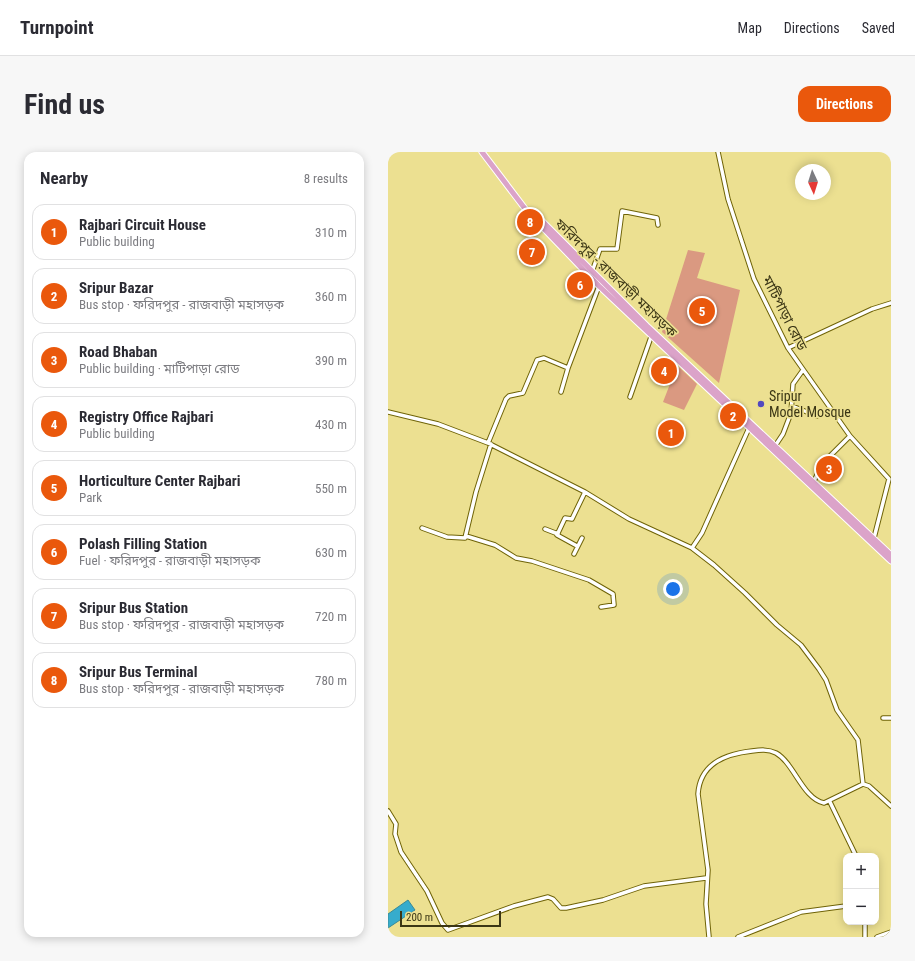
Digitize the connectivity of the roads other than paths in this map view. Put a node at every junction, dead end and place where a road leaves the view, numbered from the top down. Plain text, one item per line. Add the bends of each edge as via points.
1 (482, 152) edge
2 (718, 152) edge
3 (523, 204) junction
4 (658, 225) dead end
5 (592, 272) junction
6 (601, 285) junction
7 (891, 303) edge
8 (651, 337) junction
9 (788, 348) junction
10 (568, 368) junction
11 (804, 370) junction
12 (561, 392) dead end
13 (630, 397) dead end
14 (792, 406) junction
15 (388, 412) edge
16 (817, 416) dead end
17 (749, 428) junction
18 (850, 436) junction
19 (489, 443) junction
20 (775, 446) junction
21 (812, 482) junction
22 (585, 492) junction
23 (422, 528) dead end
24 (545, 529) dead end
25 (558, 534) junction
26 (466, 536) junction
27 (582, 538) dead end
28 (874, 538) junction
29 (577, 546) junction
30 (692, 548) junction
31 (574, 554) dead end
32 (891, 554) edge
33 (891, 561) edge
34 (601, 607) dead end
35 (883, 718) dead end
36 (891, 718) edge
37 (863, 784) junction
38 (830, 802) junction
39 (891, 806) edge
40 (388, 810) edge
41 (855, 853) edge
42 (706, 878) junction
43 (843, 906) edge
44 (866, 925) edge
45 (891, 932) edge
46 (708, 937) edge
47 (738, 937) edge
48 (864, 937) edge
49 (877, 937) edge

1 - 3 main road
2 - 9 street, মাটিপাড়া রোড via 728,199 754,279
3 - 5 main road, ফরিদপুর - রাজবাড়ী মহাসড়ক
3 - 6 main road, ফরিদপুর - রাজবাড়ী মহাসড়ক via 526,210
4 - 5 street via 658,218 622,211 617,249 600,249
5 - 6 main road, ফরিদপুর - রাজবাড়ী মহাসড়ক
6 - 8 main road, ফরিদপুর - রাজবাড়ী মহাসড়ক
6 - 10 street
6 - 20 main road, ফরিদপুর - রাজবাড়ী মহাসড়ক
7 - 9 street via 872,309
8 - 13 street
8 - 17 main road, ফরিদপুর - রাজবাড়ী মহাসড়ক
9 - 11 street, মাটিপাড়া রোড
10 - 12 street
10 - 19 street via 544,358 537,360 523,393 506,399
11 - 14 street via 792,388
11 - 18 street, মাটিপাড়া রোড
14 - 16 street
14 - 20 street via 786,427
15 - 19 street via 438,424
17 - 30 street via 702,534
17 - 33 main road, ফরিদপুর - রাজবাড়ী মহাসড়ক
18 - 21 street via 823,462
18 - 28 street, মাটিপাড়া রোড via 889,479
19 - 22 street
19 - 26 street
20 - 21 main road, ফরিদপুর - রাজবাড়ী মহাসড়ক
21 - 28 main road, ফরিদপুর - রাজবাড়ী মহাসড়ক
22 - 25 street via 572,519 565,518
22 - 30 street via 629,519
23 - 26 street via 447,537 463,539
24 - 25 street
25 - 29 street via 558,537
26 - 34 street via 495,545 516,558 589,580 613,594 614,605
27 - 29 street
28 - 32 main road, ফরিদপুর - রাজবাড়ী মহাসড়ক
29 - 31 street
30 - 37 street via 801,645 819,669 837,710 858,740
35 - 36 street
37 - 38 street
37 - 39 street
38 - 41 street
38 - 42 street via 819,802 777,754 768,750 724,756 713,763 698,783 698,807 708,870
40 - 42 street via 396,824 395,834 401,852 448,930 514,906 548,897 554,899 561,908 566,908 603,900 644,886
42 - 46 street
43 - 47 street via 801,912
44 - 48 street
45 - 49 street

